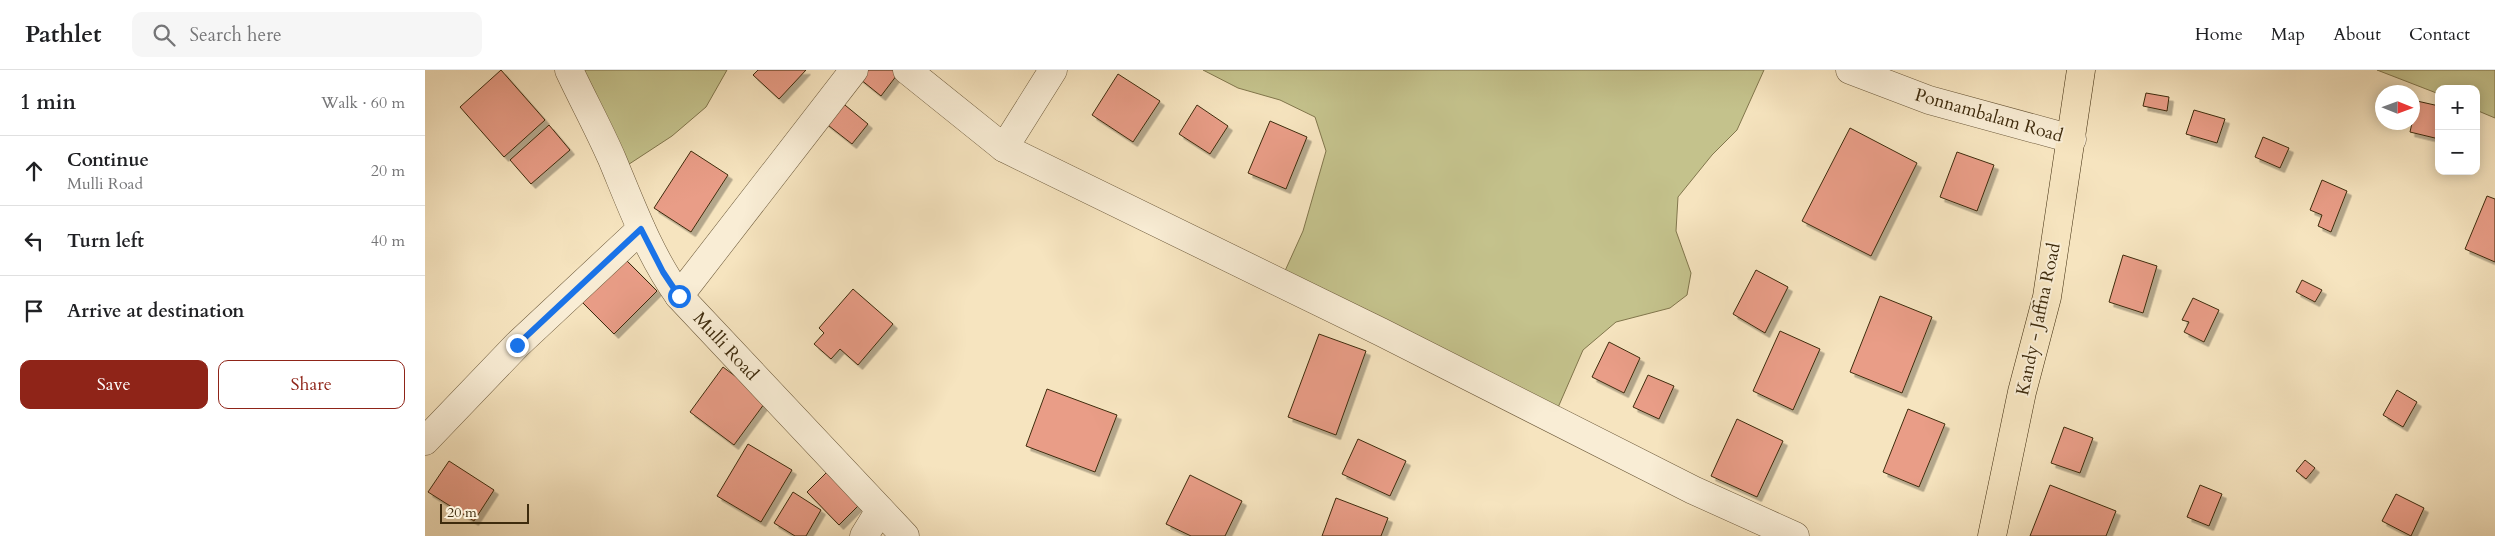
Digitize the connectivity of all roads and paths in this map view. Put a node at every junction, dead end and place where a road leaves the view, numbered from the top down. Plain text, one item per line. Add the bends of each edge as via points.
1 (569, 70) edge
2 (854, 70) edge
3 (907, 70) edge
4 (1053, 70) edge
5 (1850, 70) edge
6 (2081, 70) edge
7 (2072, 139) junction
8 (1004, 148) junction
9 (641, 229) junction
10 (679, 296) junction
11 (425, 441) edge
12 (880, 510) junction
13 (864, 536) edge
14 (905, 536) edge
15 (1795, 536) edge
16 (1992, 536) edge

1 - 9 street, Mulli Road
2 - 10 street
3 - 8 street
4 - 8 street
5 - 7 street, Ponnambalam Road via 1929,100
6 - 7 highway, Kandy - Jaffna Road
7 - 16 highway, Kandy - Jaffna Road via 2047,297 2022,392
8 - 15 street via 1373,328 1693,490
9 - 10 street, Mulli Road
9 - 11 street via 517,345
10 - 12 street, Mulli Road
12 - 13 street
12 - 14 street, Mulli Road

